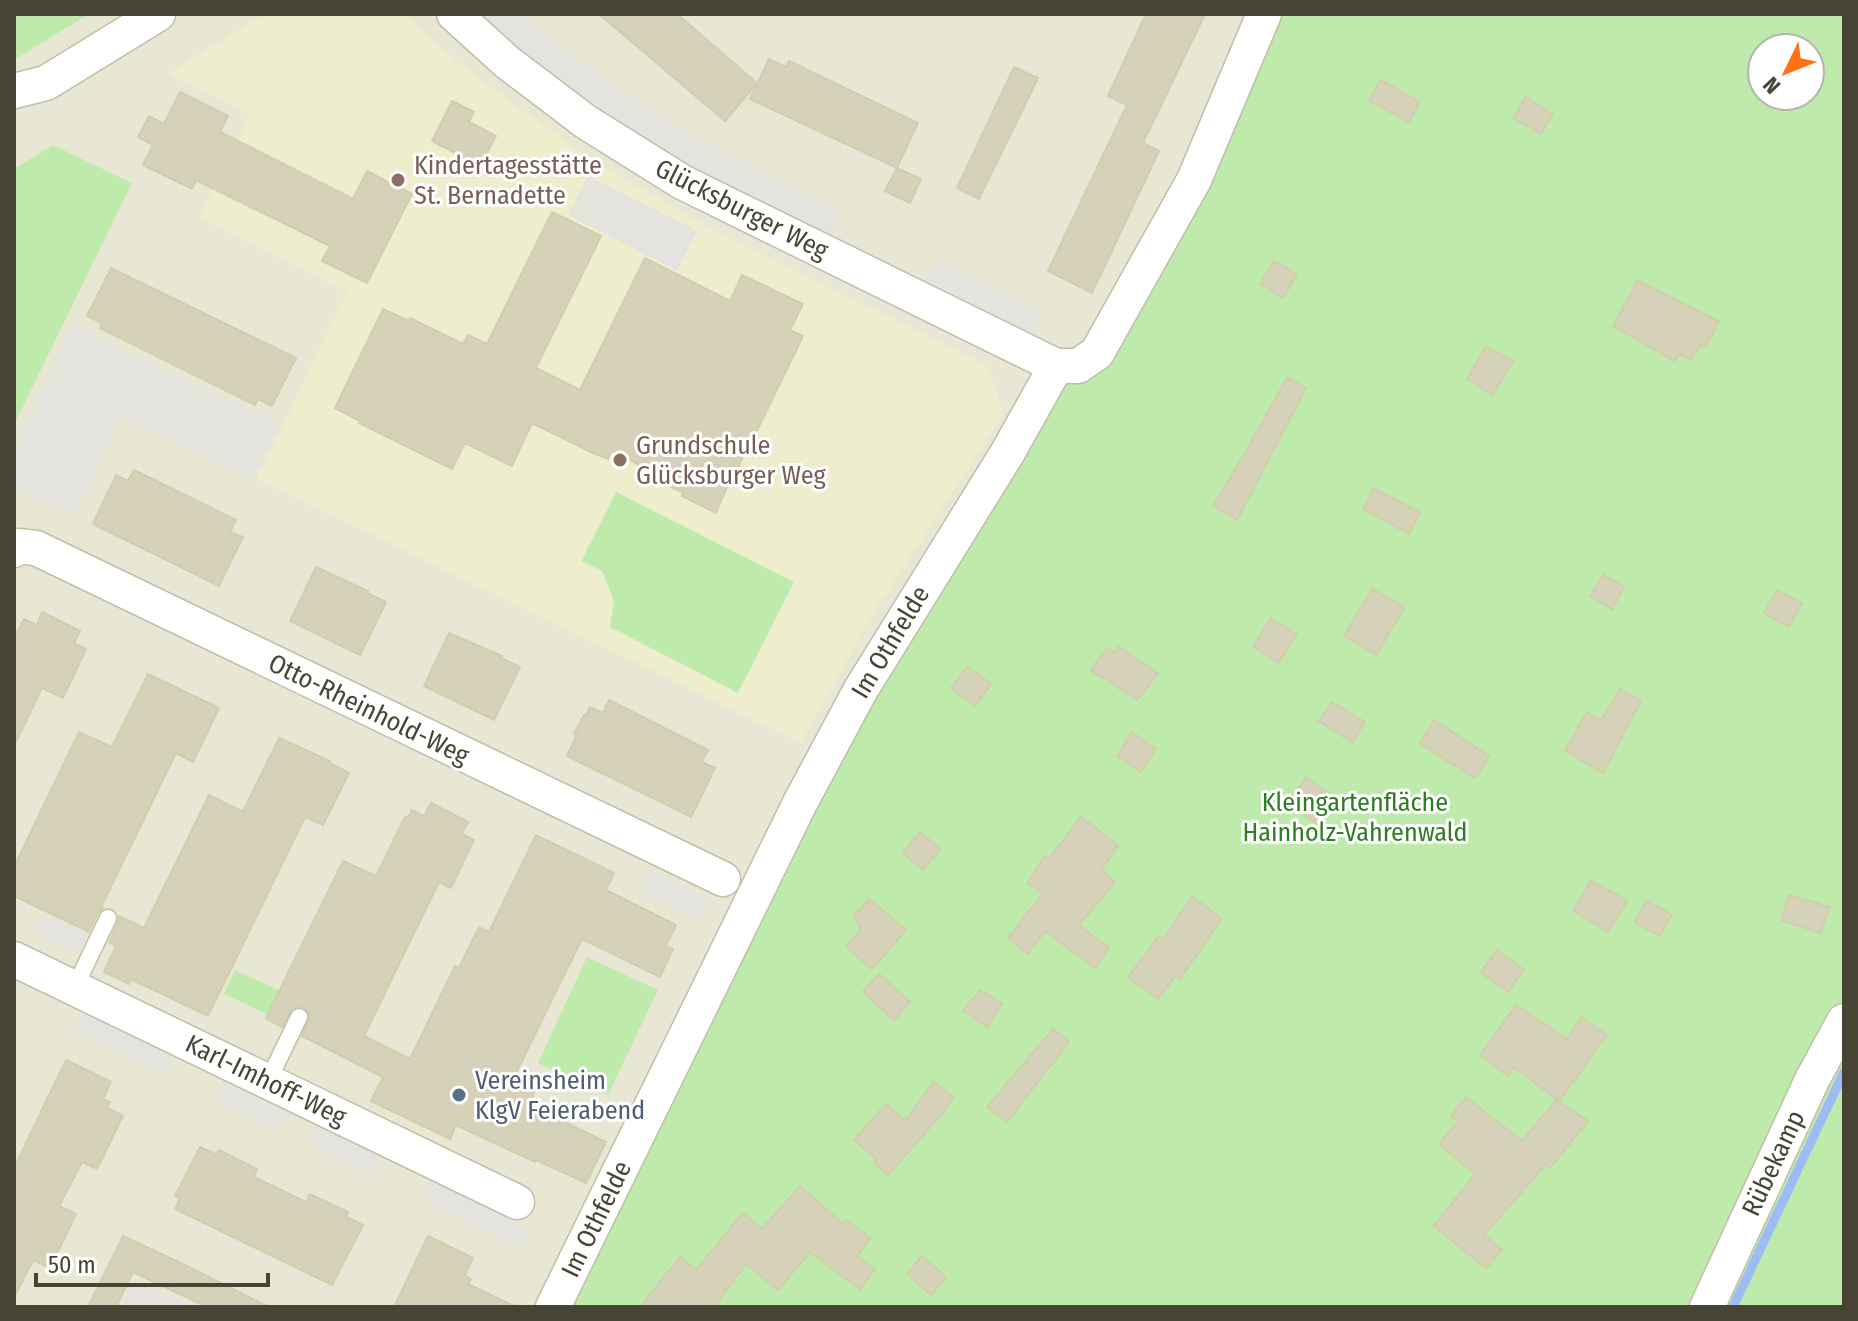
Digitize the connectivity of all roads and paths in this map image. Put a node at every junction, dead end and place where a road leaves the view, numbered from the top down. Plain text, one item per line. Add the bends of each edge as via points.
1 (158, 14) edge
2 (454, 14) edge
3 (1264, 14) edge
4 (14, 91) edge
5 (1056, 366) junction
6 (14, 550) edge
7 (723, 879) dead end
8 (108, 918) dead end
9 (14, 959) edge
10 (74, 989) junction
11 (299, 1017) dead end
12 (1844, 1021) edge
13 (268, 1081) junction
14 (517, 1202) dead end
15 (553, 1307) edge
16 (1707, 1307) edge

1 - 4 street via 46,83
2 - 5 street, Glücksburger Weg via 586,122 682,182
3 - 5 street via 1194,180 1097,353 1078,366
5 - 15 street, Im Othfelde via 860,691 800,803
6 - 7 street, Otto-Rheinhold-Weg via 36,548
8 - 10 lane
9 - 10 street, Karl-Imhoff-Weg
10 - 13 street, Karl-Imhoff-Weg
11 - 13 lane
12 - 16 street, Rübekamp
13 - 14 street, Karl-Imhoff-Weg

